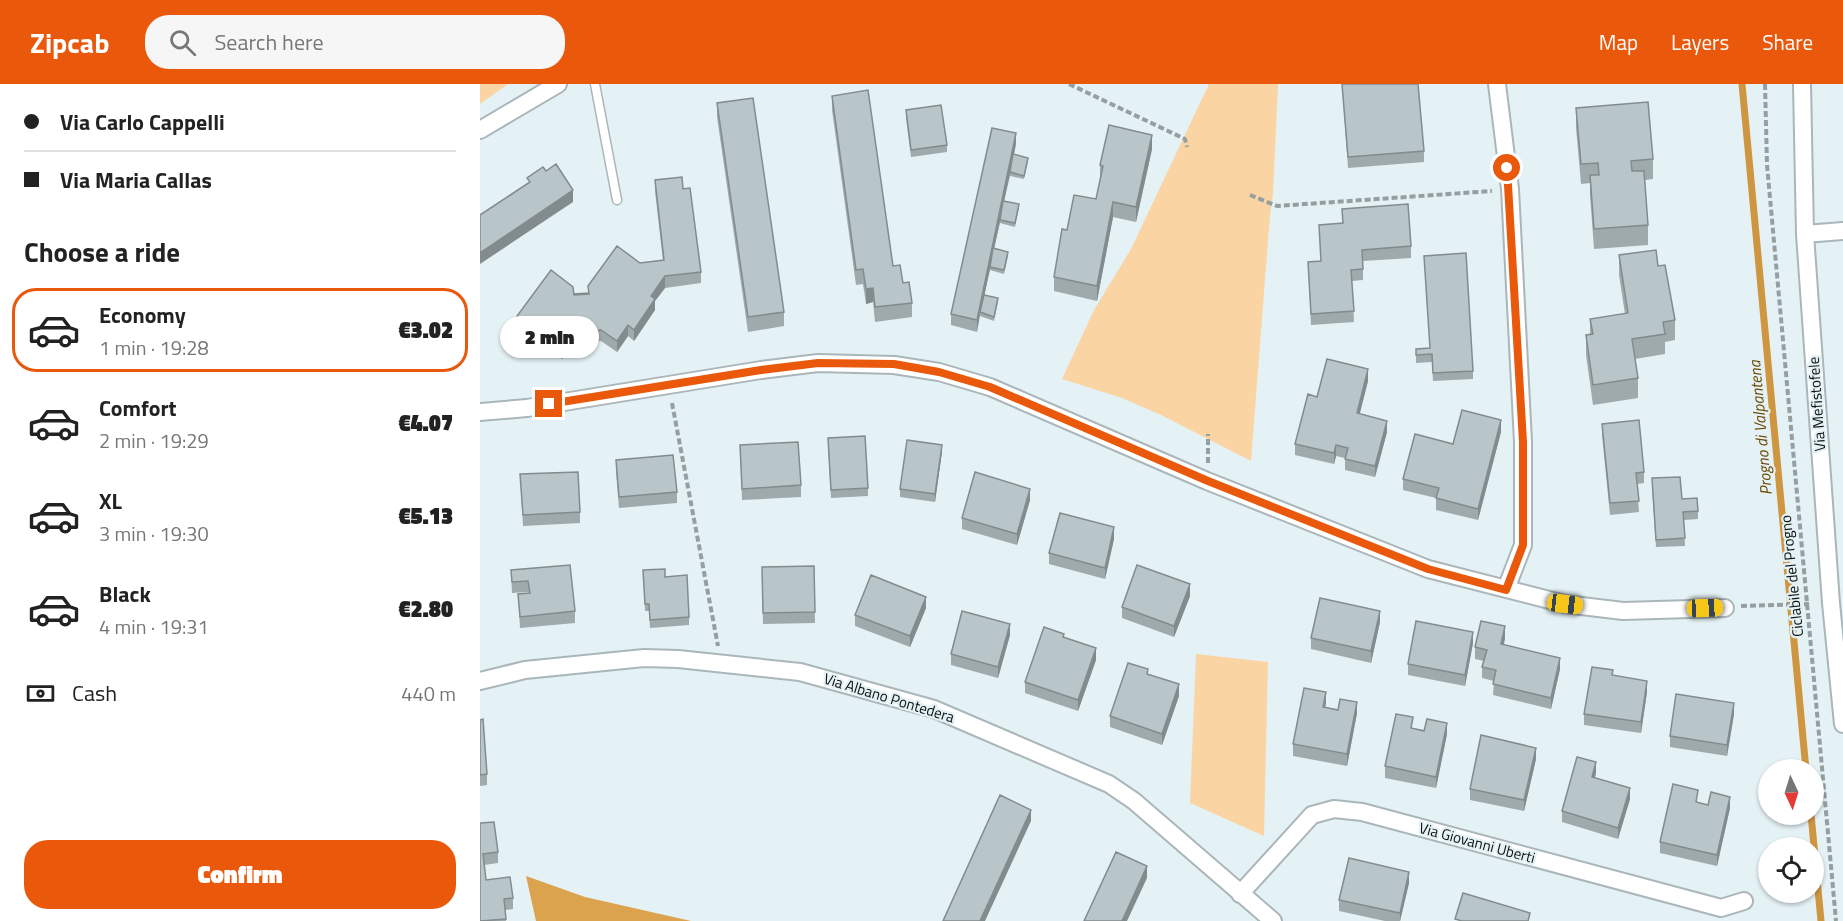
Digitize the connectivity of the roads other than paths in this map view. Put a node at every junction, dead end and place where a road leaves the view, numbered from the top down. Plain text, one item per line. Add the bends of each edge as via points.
1 (558, 84) edge
2 (595, 84) edge
3 (1497, 84) edge
4 (1802, 84) edge
5 (480, 130) edge
6 (617, 200) dead end
7 (1843, 231) edge
8 (1805, 234) junction
9 (480, 412) edge
10 (1506, 590) junction
11 (1837, 603) edge
12 (1733, 607) road end
13 (480, 681) edge
14 (1843, 724) edge
15 (1240, 894) junction
16 (1744, 901) dead end
17 (1274, 921) edge

1 - 5 street
2 - 6 lane
3 - 10 street via 1510,189 1523,442 1523,545
4 - 8 street, Via Mefistofele
7 - 8 street
8 - 11 street, Via Mefistofele
9 - 10 street via 818,363 894,364 990,387 1208,481 1428,569
10 - 12 street via 1565,604 1623,611
11 - 14 street, Via Mefistofele
13 - 15 street, Via Albano Pontedera via 525,670 644,658 800,672 934,710 1109,784 1134,801
15 - 16 street, Via Giovanni Uberti via 1312,815 1334,809 1362,812 1721,908
15 - 17 street, Via Albano Pontedera

